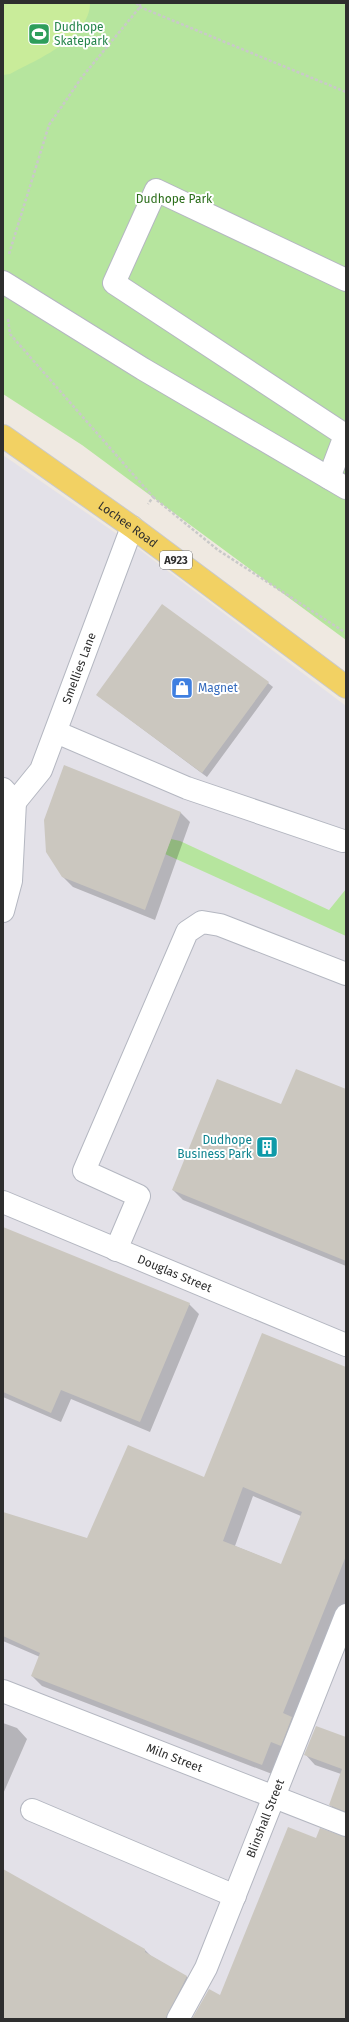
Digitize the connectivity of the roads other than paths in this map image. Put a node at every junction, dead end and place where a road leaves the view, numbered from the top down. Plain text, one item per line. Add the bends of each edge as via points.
1 (346, 280) edge
2 (3, 282) edge
3 (346, 434) edge
4 (3, 436) edge
5 (337, 483) edge
6 (132, 527) junction
7 (346, 688) edge
8 (56, 732) junction
9 (9, 795) edge
10 (343, 841) dead end
11 (3, 911) edge
12 (346, 974) edge
13 (3, 1202) edge
14 (116, 1250) junction
15 (346, 1346) edge
16 (346, 1615) edge
17 (3, 1691) edge
18 (275, 1796) junction
19 (32, 1810) dead end
20 (346, 1825) edge
21 (235, 1896) junction
22 (178, 2019) edge

1 - 3 street via 156,190 114,283
2 - 5 street via 150,373
3 - 5 street
4 - 6 main road, Lochee Road / A923
6 - 7 main road, Lochee Road / A923
6 - 8 street, Smellies Lane
8 - 9 street, Smellies Lane via 41,770
8 - 10 street via 188,788
9 - 11 street via 11,881
12 - 14 street via 220,925 202,922 187,932 84,1171 139,1196
13 - 14 street, Douglas Street
14 - 15 street, Douglas Street
16 - 18 street, Blinshall Street
17 - 18 street, Miln Street
18 - 20 street, Miln Street
18 - 21 street, Blinshall Street
19 - 21 street
21 - 22 street, Blinshall Street via 206,1968

